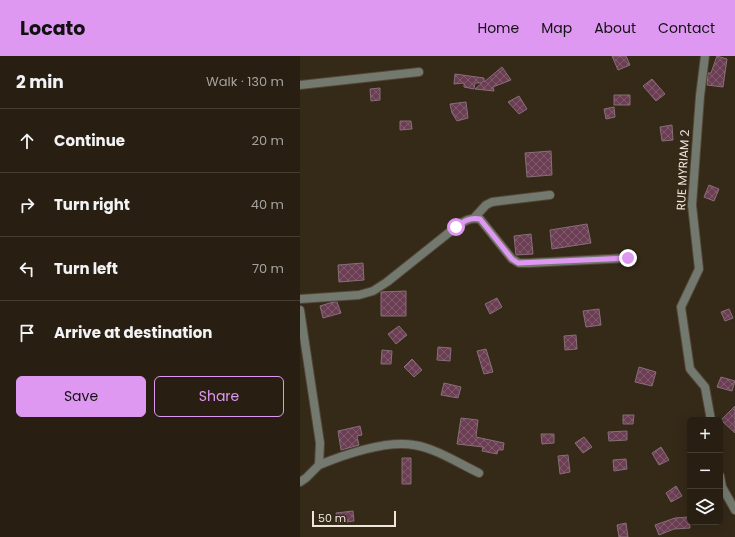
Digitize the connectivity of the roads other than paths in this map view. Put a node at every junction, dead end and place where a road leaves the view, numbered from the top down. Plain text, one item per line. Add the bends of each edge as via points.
1 (705, 56) edge
2 (419, 72) dead end
3 (300, 85) edge
4 (550, 195) dead end
5 (474, 218) junction
6 (628, 258) dead end
7 (300, 299) edge
8 (300, 310) edge
9 (711, 417) edge
10 (319, 465) junction
11 (479, 473) dead end
12 (300, 482) edge
13 (723, 489) edge
14 (735, 510) edge

1 - 9 street, RUE MYRIAM 2 via 692,205 699,270 681,307 690,369 705,387
2 - 3 street
4 - 5 street via 492,202
5 - 6 street via 480,219 518,263
5 - 7 street via 456,227 373,291 359,295
8 - 10 street via 320,443
10 - 11 street via 348,453 401,444 427,448
10 - 12 street
13 - 14 street

